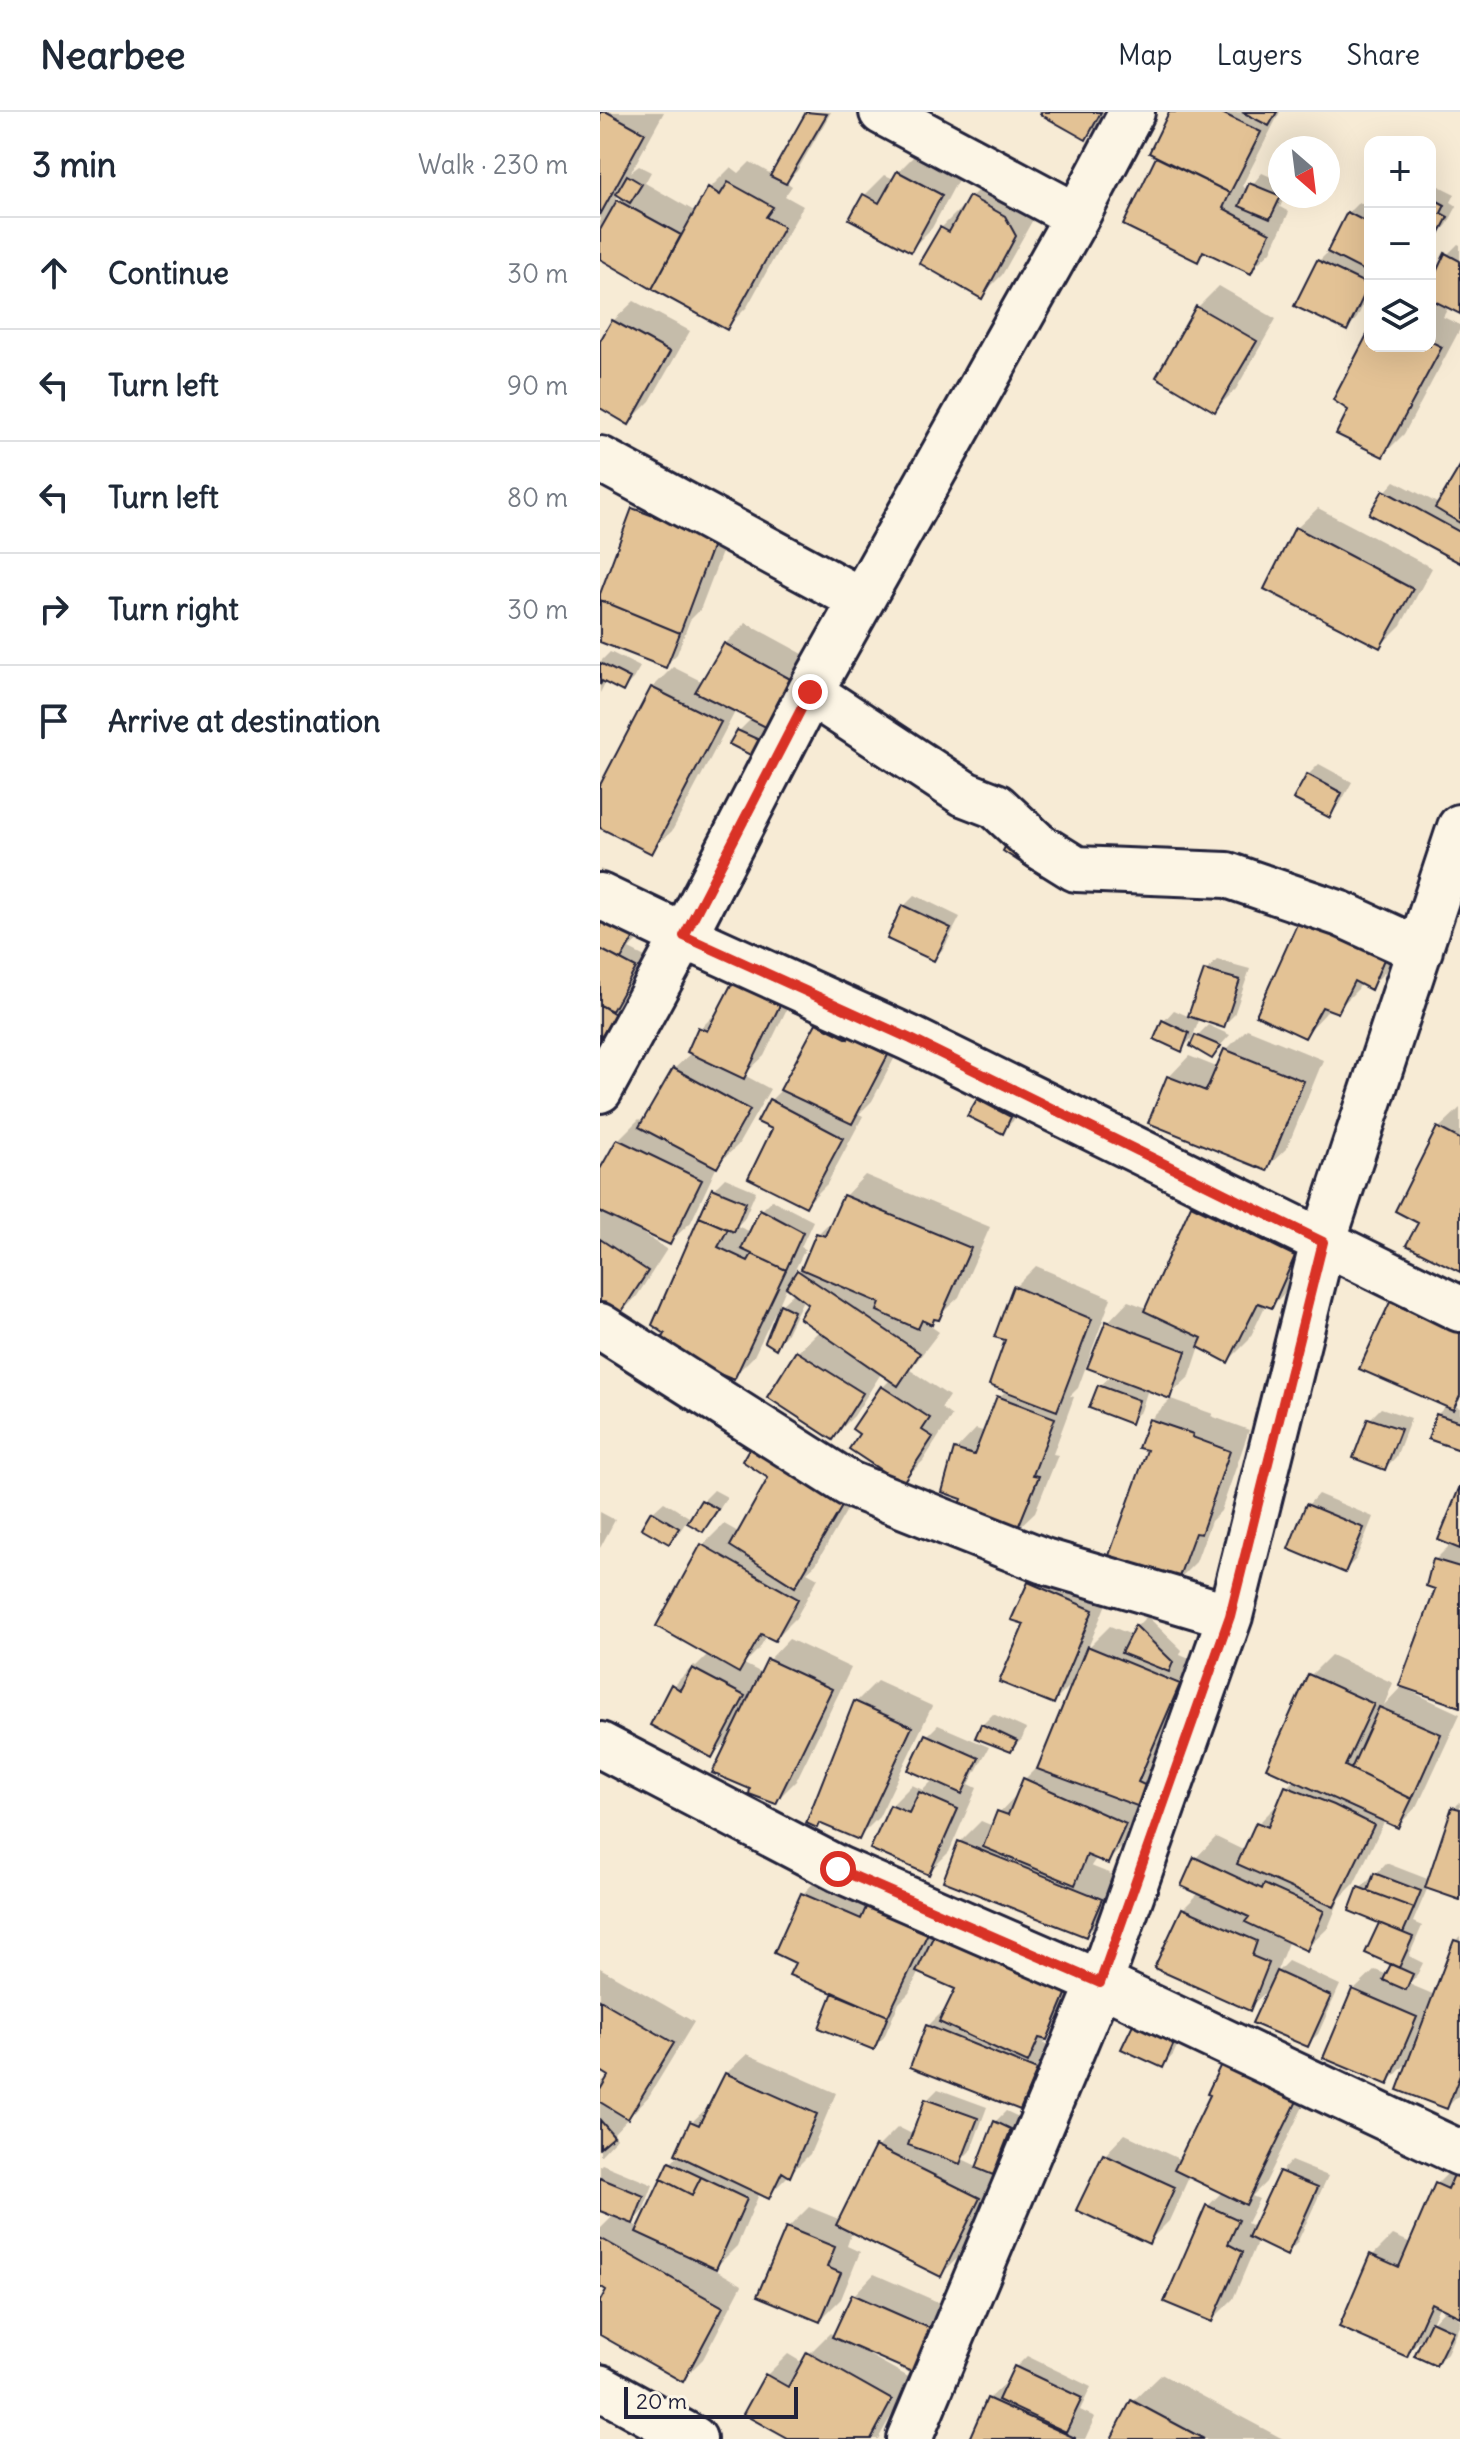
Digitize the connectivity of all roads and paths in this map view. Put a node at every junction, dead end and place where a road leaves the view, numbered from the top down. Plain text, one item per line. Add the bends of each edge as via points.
1 (882, 112) edge
2 (1132, 112) edge
3 (1077, 216) junction
4 (600, 459) edge
5 (861, 600) junction
6 (810, 692) junction
7 (1460, 827) edge
8 (600, 896) edge
9 (684, 936) junction
10 (1420, 950) junction
11 (600, 1090) edge
12 (1323, 1242) junction
13 (1460, 1309) edge
14 (600, 1326) edge
15 (1230, 1616) junction
16 (600, 1745) edge
17 (1100, 1983) junction
18 (1460, 2153) edge
19 (600, 2387) edge
20 (694, 2439) edge
21 (909, 2439) edge

1 - 3 street
2 - 3 street
3 - 5 street
4 - 5 street
5 - 6 street
6 - 9 street
6 - 10 street via 965,794 996,806 1039,846 1076,869 1227,875 1341,914
7 - 10 street
8 - 9 street
9 - 11 street
9 - 12 street via 911,1039
10 - 12 street
12 - 13 street
12 - 15 street
14 - 15 street via 849,1484 1044,1561
15 - 17 street
16 - 17 street via 838,1869
17 - 18 street
17 - 21 street
19 - 20 street

